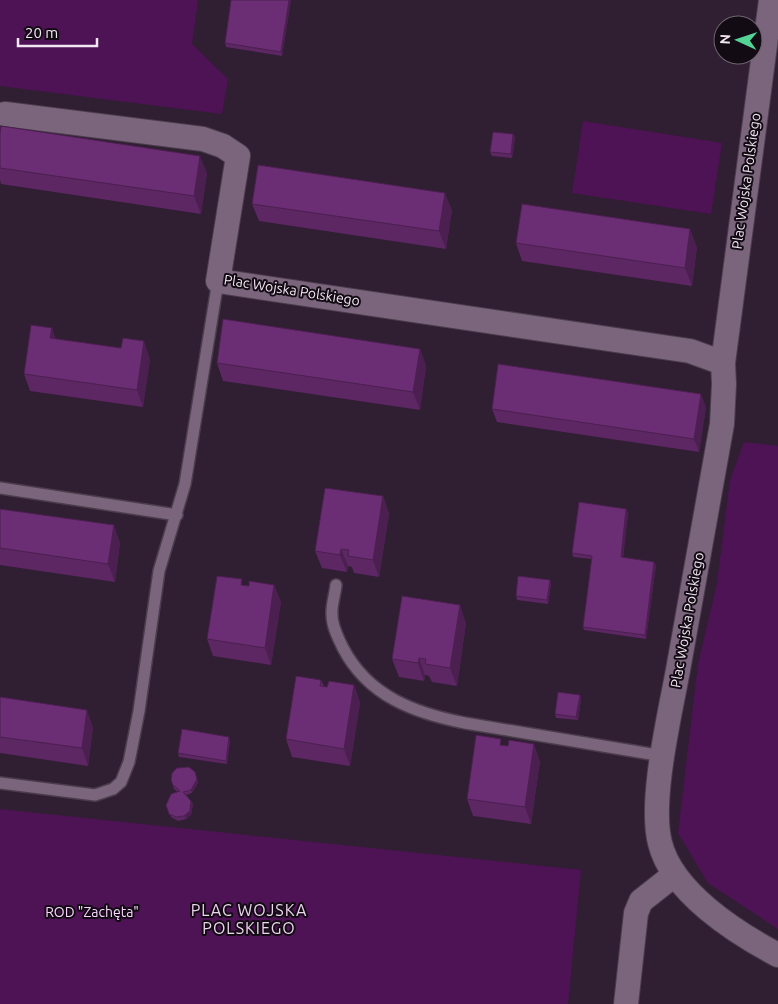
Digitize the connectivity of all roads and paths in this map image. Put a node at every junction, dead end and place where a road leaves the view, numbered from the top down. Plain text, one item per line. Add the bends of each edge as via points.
1 (771, 0) edge
2 (3, 114) edge
3 (218, 281) junction
4 (722, 363) junction
5 (0, 488) edge
6 (177, 515) junction
7 (336, 585) edge
8 (663, 756) junction
9 (0, 783) edge
10 (674, 875) junction
11 (778, 955) edge
12 (626, 1004) edge

1 - 4 street, Plac Wojska Polskiego
2 - 3 street, Plac Wojska Polskiego via 203,139 238,156
3 - 4 street, Plac Wojska Polskiego via 690,351
3 - 6 lane via 185,484
4 - 8 street, Plac Wojska Polskiego via 722,424
5 - 6 lane
6 - 9 lane via 159,571 139,711 129,762 121,782 114,789 95,795
7 - 8 lane via 332,616 349,658 370,684 403,706 458,722
8 - 10 street, Plac Wojska Polskiego via 657,826 660,843
10 - 11 street, Plac Wojska Polskiego via 724,920
10 - 12 street via 641,902 636,914

